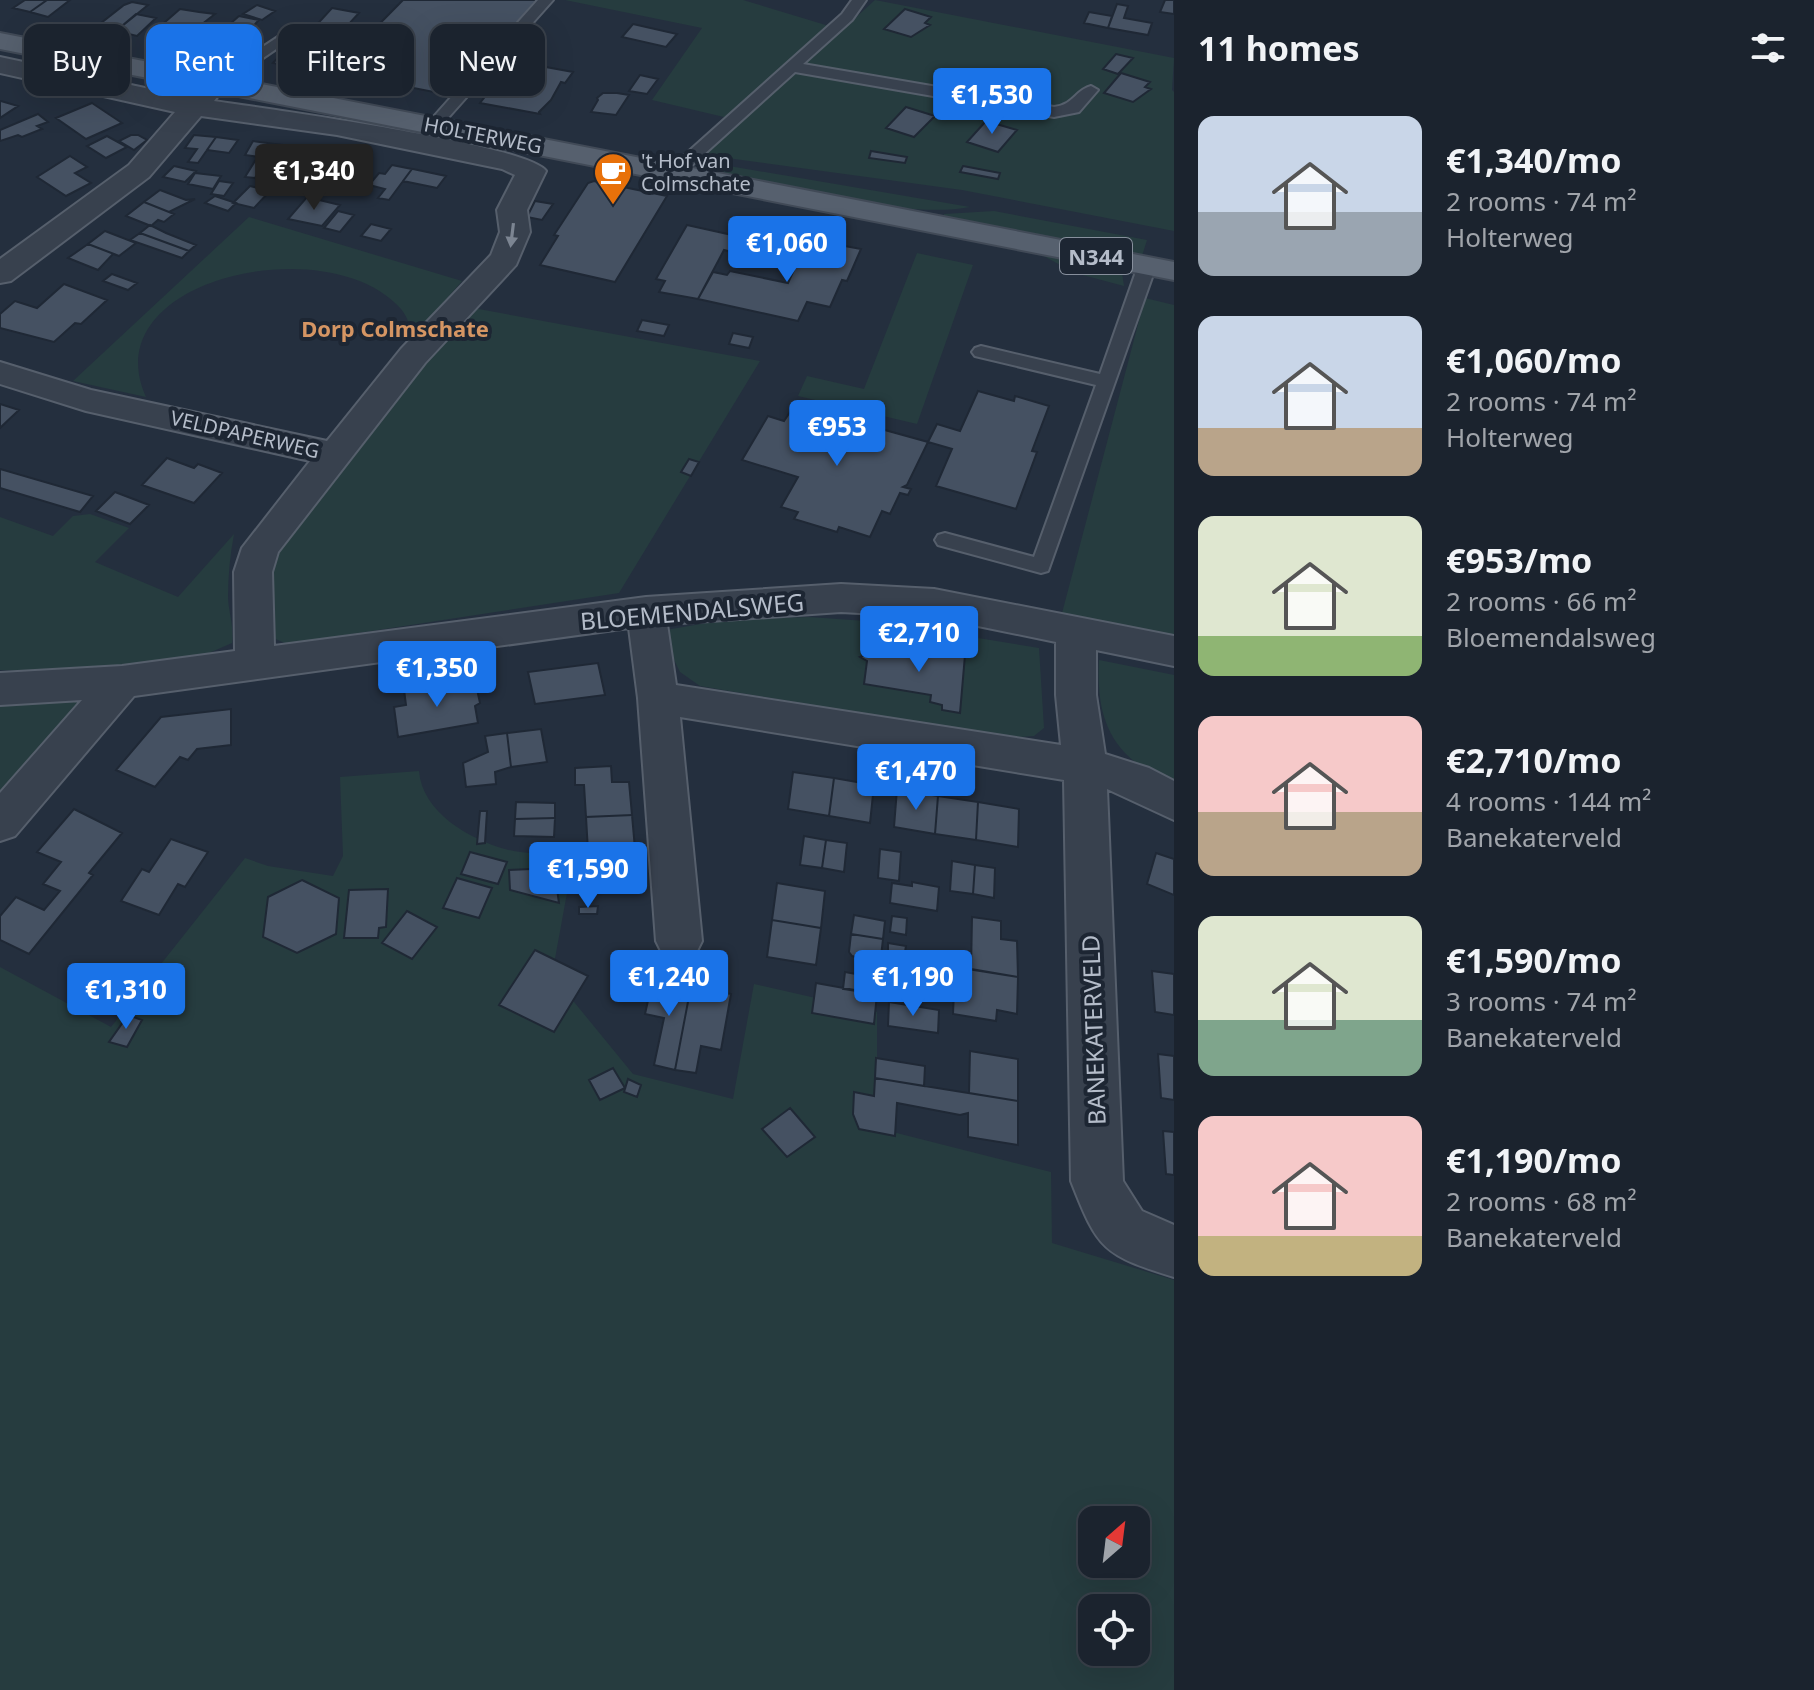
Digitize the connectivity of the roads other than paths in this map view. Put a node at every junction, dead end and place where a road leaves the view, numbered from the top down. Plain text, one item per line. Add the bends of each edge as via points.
1 (546, 0) edge
2 (859, 0) edge
3 (2, 46) edge
4 (794, 67) junction
5 (146, 70) edge
6 (1091, 90) dead end
7 (262, 91) edge
8 (204, 96) edge
9 (192, 108) junction
10 (434, 125) junction
11 (531, 171) joint
12 (675, 172) junction
13 (1160, 268) edge
14 (0, 274) edge
15 (981, 352) dead end
16 (0, 373) edge
17 (1107, 382) junction
18 (332, 454) junction
19 (945, 540) dead end
20 (646, 611) junction
21 (1076, 630) junction
22 (1174, 651) edge
23 (255, 663) junction
24 (122, 682) junction
25 (0, 689) edge
26 (658, 698) junction
27 (1085, 766) junction
28 (1174, 802) edge
29 (0, 823) edge
30 (679, 941) dead end
31 (1174, 1251) edge

1 - 10 lane
2 - 4 lane
3 - 5 main road, HOLTERWEG / N344
3 - 9 street, HOLTERWEG
4 - 6 lane via 1054,112 1074,109
4 - 12 lane
7 - 10 main road, HOLTERWEG / N344
8 - 9 street
9 - 11 street, HOLTERWEG via 337,127 510,162
9 - 14 street via 139,171
10 - 12 main road, HOLTERWEG / N344
11 -> 18 street, VELDPAPERWEG via 512,210 512,244
12 - 13 main road, HOLTERWEG / N344
13 - 17 lane
15 - 17 lane
16 - 18 street, VELDPAPERWEG via 86,400
17 - 19 lane via 1041,566
18 - 23 street via 261,548 253,572
20 - 21 street, BLOEMENDALSWEG via 841,598 934,603
20 - 23 street, BLOEMENDALSWEG
20 - 26 street
21 - 22 street, BLOEMENDALSWEG
21 - 27 street, BANEKATERVELD via 1076,695
23 - 24 street, BLOEMENDALSWEG
24 - 25 street, BLOEMENDALSWEG
24 - 29 street
26 - 27 street
26 - 30 street
27 - 28 street via 1134,780
27 - 31 street, BANEKATERVELD via 1097,1181 1119,1229

